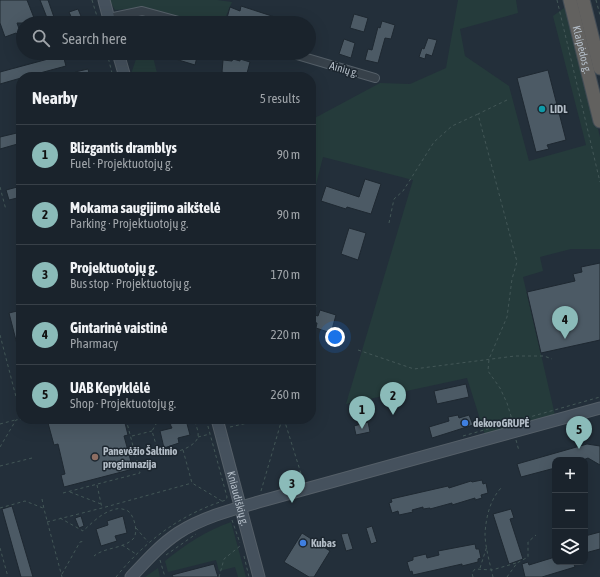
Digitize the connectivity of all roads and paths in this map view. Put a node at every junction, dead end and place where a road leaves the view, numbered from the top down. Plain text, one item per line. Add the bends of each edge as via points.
1 (92, 0) edge
2 (104, 0) edge
3 (557, 0) edge
4 (581, 3) edge
5 (600, 15) edge
6 (103, 16) edge
7 (106, 16) edge
8 (124, 16) edge
9 (160, 16) edge
10 (109, 60) edge
11 (120, 60) edge
12 (314, 60) edge
13 (600, 68) edge
14 (112, 72) edge
15 (124, 72) edge
16 (375, 78) dead end
17 (507, 100) dead end
18 (478, 114) junction
19 (600, 121) edge
20 (600, 182) edge
21 (0, 187) edge
22 (6, 210) dead end
23 (389, 222) dead end
24 (0, 335) edge
25 (358, 350) dead end
26 (489, 359) junction
27 (552, 359) dead end
28 (16, 397) edge
29 (600, 408) edge
30 (16, 420) joint
31 (510, 422) dead end
32 (0, 424) edge
33 (127, 424) edge
34 (156, 424) edge
35 (196, 424) edge
36 (207, 424) edge
37 (218, 424) edge
38 (243, 424) edge
39 (281, 424) edge
40 (286, 424) edge
41 (230, 427) dead end
42 (152, 431) junction
43 (210, 434) junction
44 (131, 436) junction
45 (198, 437) junction
46 (0, 447) edge
47 (183, 450) junction
48 (32, 458) dead end
49 (0, 466) edge
50 (303, 480) dead end
51 (192, 483) junction
52 (97, 485) junction
53 (502, 487) dead end
54 (69, 492) junction
55 (63, 493) dead end
56 (260, 493) dead end
57 (42, 499) dead end
58 (102, 504) junction
59 (114, 505) junction
60 (0, 508) edge
61 (44, 508) junction
62 (102, 508) junction
63 (240, 508) junction
64 (115, 509) junction
65 (60, 518) junction
66 (228, 520) dead end
67 (47, 522) junction
68 (136, 527) junction
69 (199, 532) dead end
70 (536, 535) dead end
71 (85, 541) dead end
72 (149, 542) dead end
73 (122, 545) junction
74 (487, 545) junction
75 (0, 548) edge
76 (242, 552) dead end
77 (136, 554) dead end
78 (94, 556) dead end
79 (165, 556) dead end
80 (157, 562) dead end
81 (517, 563) junction
82 (480, 569) junction
83 (492, 570) junction
84 (62, 574) junction
85 (8, 577) edge
86 (62, 577) edge
87 (131, 577) edge
88 (164, 577) edge
89 (219, 577) edge
90 (249, 577) edge
91 (259, 577) edge
92 (473, 577) edge
93 (493, 577) edge
94 (507, 577) edge

1 - 6 path
2 - 7 main road
3 - 20 path
4 - 5 path
4 - 13 highway, Klaipėdos g.
4 - 19 highway, Klaipėdos g.
8 - 9 street via 142,11
10 - 14 path
11 - 15 main road
12 - 16 street, Ainių g.
17 - 18 path
18 - 23 path via 452,126 434,142 403,191 394,199
18 - 26 path via 517,262 507,317
21 - 22 path
24 - 28 path
25 - 26 path via 414,369
26 - 27 path via 514,356 544,356
26 - 31 path via 488,371 507,403
29 - 63 main road
30 - 32 path
30 - 46 path
33 - 44 path
34 - 42 path
35 - 45 path
36 - 43 path
37 - 63 main road, Kniaudiškių g.
38 - 41 path
39 - 56 path
40 - 50 path
42 - 44 path
42 - 47 path via 157,448 162,454
43 - 45 path
43 - 51 path via 226,500 222,501
44 - 52 path via 140,473
45 - 47 path
47 - 51 path
48 - 49 path
51 - 59 path
52 - 54 path
52 - 58 path
53 - 74 path via 494,495 489,509 485,534
54 - 55 path
54 - 58 path
57 - 61 path
58 - 62 path
59 - 62 path
59 - 64 path
60 - 61 path via 25,502
61 - 67 path
62 - 65 path
63 - 87 main road via 180,532 154,553
63 - 91 main road, Kniaudiškių g.
64 - 65 path via 101,516 83,531
64 - 68 path via 128,511
65 - 67 path
66 - 89 path via 233,521 241,546 224,559
67 - 84 path
68 - 72 path
68 - 73 path via 136,536
69 - 79 path
70 - 81 path via 528,542 528,557
71 - 84 path via 80,542
73 - 77 path
73 - 78 path
74 - 82 path
74 - 83 path
75 - 85 path
76 - 90 path
80 - 88 path via 160,559
81 - 83 path
81 - 94 path
82 - 83 path
82 - 92 path via 475,569
83 - 93 path
84 - 86 path

